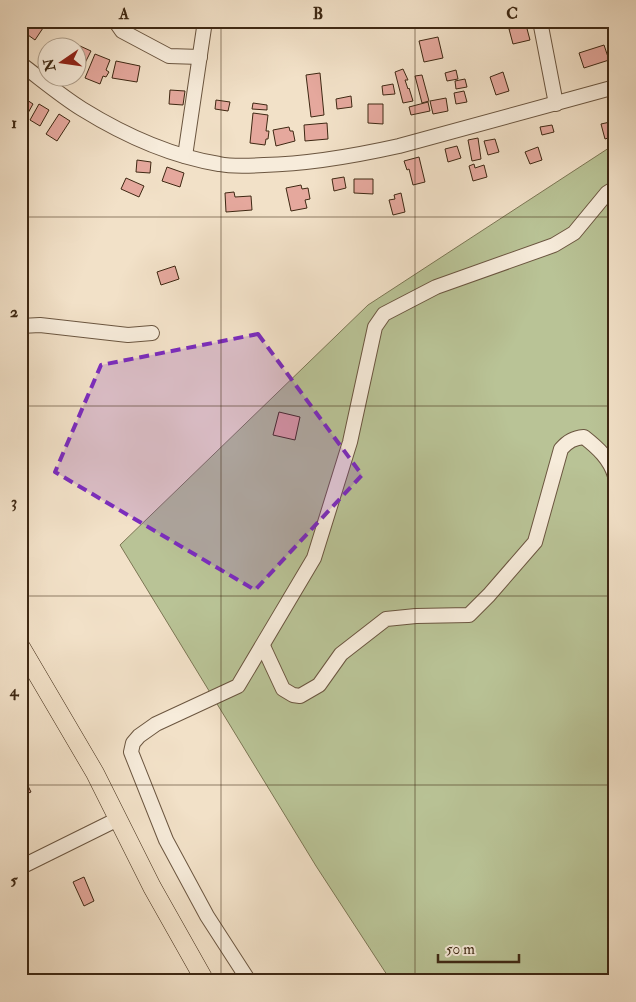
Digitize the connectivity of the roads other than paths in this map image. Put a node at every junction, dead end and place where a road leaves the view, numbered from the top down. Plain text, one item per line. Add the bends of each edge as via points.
1 (115, 21) edge
2 (205, 21) edge
3 (540, 21) edge
4 (200, 56) junction
5 (21, 64) edge
6 (615, 87) edge
7 (556, 104) junction
8 (185, 156) junction
9 (615, 188) edge
10 (21, 326) edge
11 (152, 333) dead end
12 (615, 476) edge
13 (262, 646) junction
14 (21, 647) edge
15 (26, 667) edge
16 (118, 819) junction
17 (21, 867) edge
18 (205, 981) edge
19 (249, 981) edge

1 - 4 street via 122,32 169,56
2 - 4 street
3 - 7 street
4 - 8 street
5 - 8 street via 80,108 112,127
6 - 7 street
7 - 8 street via 399,146 315,162 246,166
9 - 13 street via 607,193 574,233 554,245 436,287 384,314 375,326 350,442 314,558
10 - 11 street via 40,325 128,335
12 - 13 street via 612,466 599,449 584,437 574,438 566,444 561,449 536,542 469,615 386,619 341,654 318,685 300,696 283,689
13 - 19 street via 238,686 156,724 138,736 131,752 166,840 206,916
14 - 15 main road
15 - 16 main road via 95,773
16 - 17 street
16 - 18 main road

